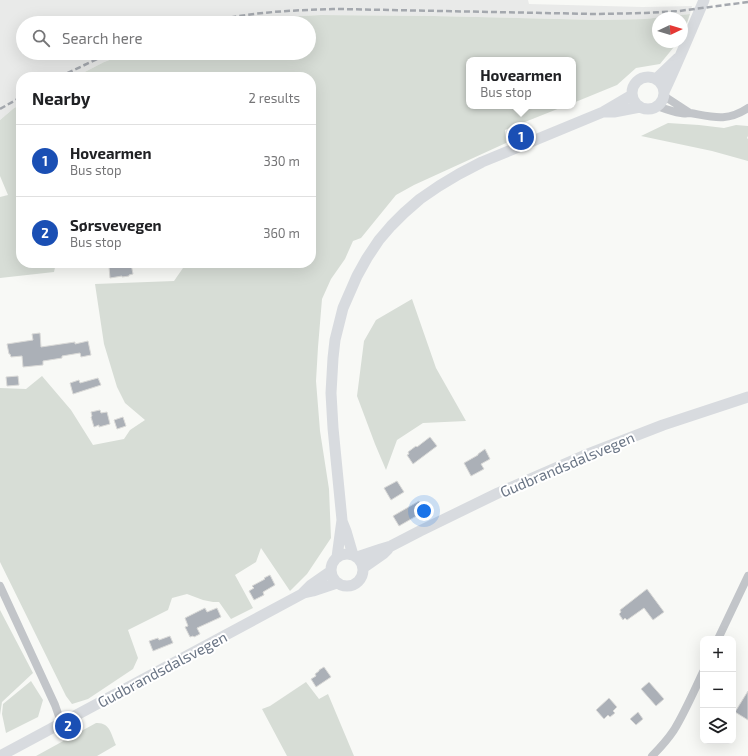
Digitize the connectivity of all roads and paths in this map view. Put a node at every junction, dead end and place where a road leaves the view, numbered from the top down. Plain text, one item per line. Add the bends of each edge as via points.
1 (704, 0) edge
2 (680, 56) junction
3 (656, 79) junction
4 (664, 94) junction
5 (632, 95) junction
6 (657, 106) junction
7 (640, 107) junction
8 (748, 108) edge
9 (603, 112) junction
10 (690, 113) junction
11 (748, 397) edge
12 (342, 520) junction
13 (391, 546) junction
14 (355, 556) junction
15 (336, 557) junction
16 (363, 568) junction
17 (331, 571) junction
18 (748, 576) edge
19 (337, 583) junction
20 (0, 586) edge
21 (302, 594) junction
22 (719, 636) edge
23 (700, 678) edge
24 (61, 722) junction
25 (0, 756) edge
26 (652, 756) edge

1 - 2 main road
2 - 3 main road
2 - 4 main road
3 - 4 main road via 662,85
3 - 5 main road via 639,79 632,89
4 - 6 main road
4 - 10 street
5 - 7 main road via 634,102
5 - 9 main road
6 - 7 main road via 651,109
6 - 10 street
7 - 9 main road
8 - 10 street via 743,112 721,118
9 - 12 main road via 482,162 439,186 420,199 391,226 367,258 343,308 333,358 331,393
11 - 13 main road, Gudbrandsdalsvegen via 663,425 583,456 498,493
12 - 14 main road
12 - 15 main road
13 - 14 main road, Gudbrandsdalsvegen
13 - 16 main road, Gudbrandsdalsvegen
14 - 15 main road via 345,553
14 - 16 main road
15 - 17 main road
16 - 19 main road via 362,576 354,584 343,586
17 - 19 main road
17 - 21 main road, Gudbrandsdalsvegen
18 - 22 street
19 - 21 main road, Gudbrandsdalsvegen
20 - 24 street
21 - 24 main road, Gudbrandsdalsvegen
23 - 26 street via 673,731
24 - 25 main road, Gudbrandsdalsvegen

